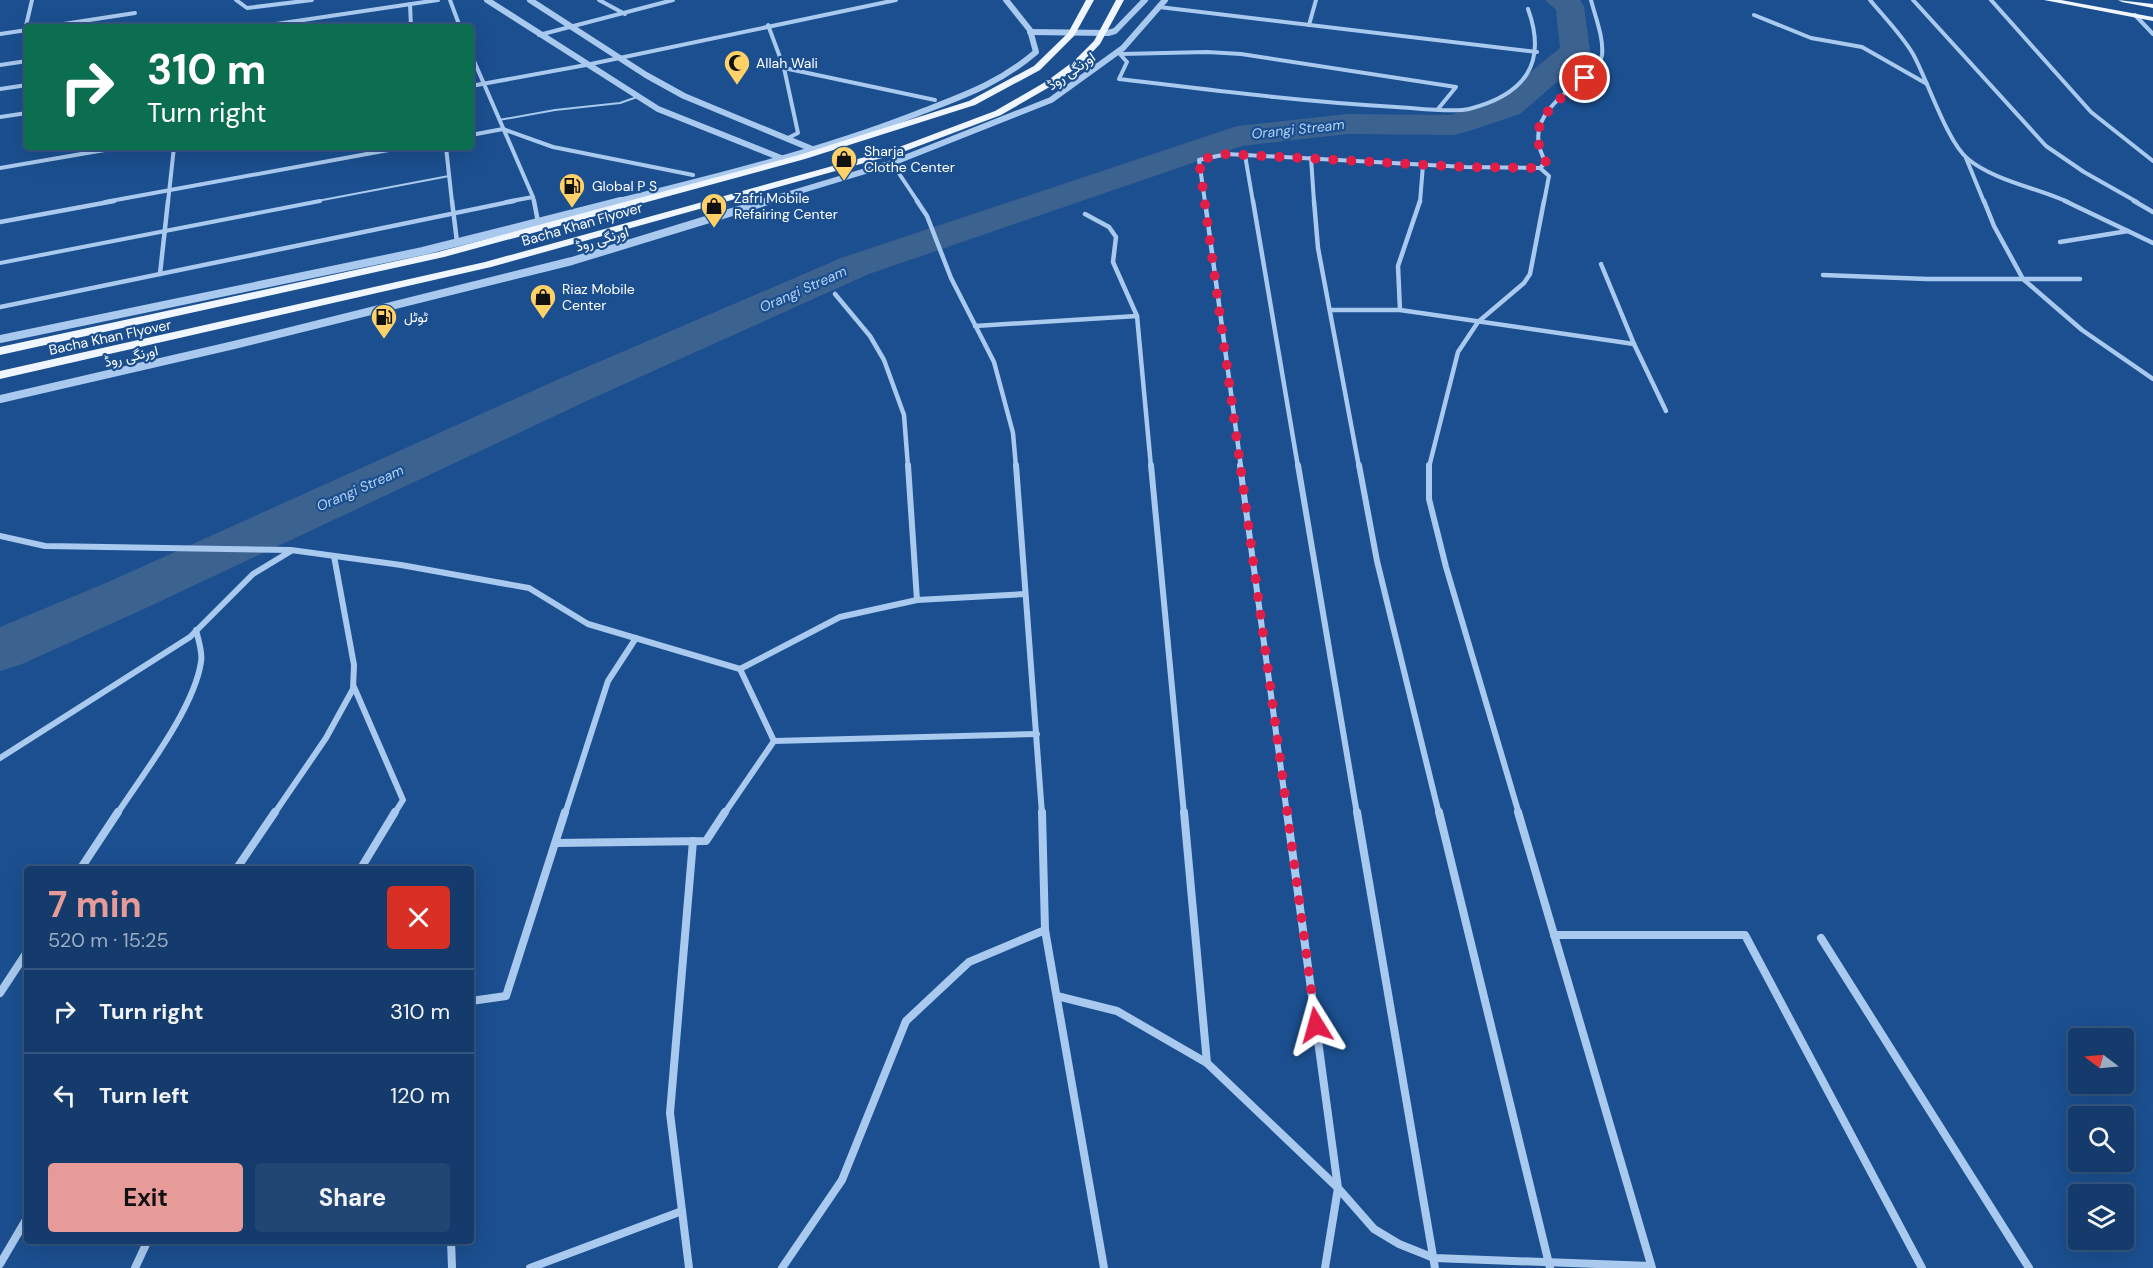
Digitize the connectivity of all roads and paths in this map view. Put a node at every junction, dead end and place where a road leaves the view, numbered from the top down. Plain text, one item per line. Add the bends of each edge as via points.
1 (32, 0) edge
2 (236, 0) edge
3 (312, 0) edge
4 (438, 0) edge
5 (450, 0) edge
6 (488, 0) edge
7 (530, 0) edge
8 (599, 0) edge
9 (673, 0) edge
10 (896, 0) edge
11 (1006, 0) edge
12 (1090, 0) edge
13 (1120, 0) edge
14 (1145, 0) edge
15 (1165, 0) edge
16 (1316, 0) edge
17 (1591, 0) edge
18 (1870, 0) edge
19 (1913, 0) edge
20 (1991, 0) edge
21 (2048, 0) edge
22 (2123, 0) edge
23 (410, 4) junction
24 (2153, 6) edge
25 (1159, 7) junction
26 (1528, 9) dead end
27 (135, 13) dead end
28 (625, 14) junction
29 (1754, 15) dead end
30 (2135, 15) junction
31 (2153, 19) edge
32 (27, 24) edge
33 (64, 24) edge
34 (276, 24) edge
35 (411, 24) edge
36 (459, 24) edge
37 (1309, 24) junction
38 (768, 25) junction
39 (573, 27) junction
40 (24, 30) edge
41 (1030, 32) junction
42 (0, 34) edge
43 (2153, 34) edge
44 (539, 35) junction
45 (1538, 52) junction
46 (1120, 53) junction
47 (620, 57) junction
48 (24, 61) edge
49 (474, 62) edge
50 (0, 65) edge
51 (586, 65) junction
52 (784, 68) junction
53 (483, 84) junction
54 (1928, 84) junction
55 (24, 85) edge
56 (474, 86) edge
57 (0, 89) edge
58 (637, 97) junction
59 (935, 100) dead end
60 (1438, 109) junction
61 (24, 113) edge
62 (0, 117) edge
63 (499, 120) junction
64 (503, 129) junction
65 (474, 134) edge
66 (788, 138) junction
67 (812, 149) junction
68 (105, 150) edge
69 (174, 150) edge
70 (389, 150) edge
71 (446, 150) edge
72 (1245, 155) junction
73 (782, 158) junction
74 (1311, 158) junction
75 (1966, 158) junction
76 (2153, 161) edge
77 (892, 163) junction
78 (1423, 165) junction
79 (0, 168) edge
80 (1540, 168) junction
81 (693, 175) dead end
82 (449, 176) junction
83 (169, 191) junction
84 (533, 197) junction
85 (2153, 212) edge
86 (454, 213) junction
87 (1085, 214) dead end
88 (0, 222) edge
89 (538, 222) junction
90 (165, 231) junction
91 (2128, 231) junction
92 (457, 242) junction
93 (2060, 242) dead end
94 (2153, 243) edge
95 (0, 263) edge
96 (1601, 264) dead end
97 (160, 274) junction
98 (1823, 275) dead end
99 (2023, 279) junction
100 (2080, 279) dead end
101 (835, 294) dead end
102 (0, 307) edge
103 (1330, 310) junction
104 (1400, 310) junction
105 (1137, 316) junction
106 (1478, 322) junction
107 (975, 326) junction
108 (0, 339) edge
109 (1634, 344) junction
110 (0, 351) edge
111 (0, 375) edge
112 (2153, 379) edge
113 (0, 399) edge
114 (1666, 411) dead end
115 (0, 536) edge
116 (291, 550) junction
117 (334, 556) junction
118 (1025, 594) junction
119 (917, 600) junction
120 (196, 630) junction
121 (636, 638) junction
122 (740, 669) junction
123 (353, 683) junction
124 (1037, 734) junction
125 (774, 741) junction
126 (0, 758) edge
127 (693, 841) junction
128 (556, 843) junction
129 (82, 866) edge
130 (238, 866) edge
131 (362, 866) edge
132 (1045, 930) junction
133 (1554, 935) junction
134 (1821, 938) dead end
135 (24, 956) edge
136 (0, 993) edge
137 (1057, 996) junction
138 (474, 1001) edge
139 (1208, 1063) junction
140 (1338, 1188) junction
141 (682, 1211) junction
142 (24, 1223) edge
143 (146, 1244) edge
144 (451, 1244) edge
145 (1434, 1263) edge
146 (0, 1264) edge
147 (1550, 1266) edge
148 (1652, 1267) edge
149 (135, 1268) edge
150 (452, 1268) edge
151 (530, 1268) edge
152 (689, 1268) edge
153 (782, 1268) edge
154 (1104, 1268) edge
155 (1325, 1268) edge
156 (1922, 1268) edge
157 (2029, 1268) edge

1 - 32 street
2 - 3 street via 247,8
4 - 23 street
5 - 36 street
6 - 44 street
7 - 39 street
8 - 28 street
9 - 28 street
10 - 38 street
11 - 41 street
12 - 110 main road, Bacha Khan Flyover via 1071,34 1037,68 972,103 802,157 440,255
13 - 111 main road, Bacha Khan Flyover via 1097,42 1050,83 998,112 897,151 487,265
14 - 41 street via 1115,31 1108,33
15 - 25 street, اورنگی روڈ
16 - 37 street
17 - 80 street via 1602,55 1598,65 1543,116 1536,137 1546,162
18 - 54 street via 1912,52
19 - 85 street via 2046,146
20 - 76 street via 2091,112
21 - 30 main road
22 - 24 main road
23 - 34 street
23 - 35 street
25 - 37 street
25 - 46 street, اورنگی روڈ
26 - 45 street via 1536,27
27 - 33 street
28 - 39 street
29 - 54 street via 1811,38 1876,53
30 - 31 main road
30 - 43 street
37 - 45 street
38 - 47 street
38 - 52 street
39 - 44 street
39 - 47 street
40 - 42 street
41 - 67 street via 1036,52 981,89 867,133
44 - 51 street
45 - 60 street via 1530,72 1500,98 1467,110
46 - 60 street via 1127,62 1119,79 1317,103
46 - 60 street via 1241,54 1456,87
46 - 77 street, اورنگی روڈ via 1051,100
47 - 51 street
47 - 66 street via 684,96
48 - 50 street
49 - 53 street
51 - 53 street
51 - 58 street
52 - 59 street
52 - 66 street via 798,133
53 - 56 street
53 - 63 street
54 - 75 street
55 - 57 street
58 - 63 lane via 620,103
58 - 73 street via 657,109
61 - 62 street
63 - 64 street
64 - 65 street
64 - 81 street via 553,147
64 - 84 street
66 - 67 street
67 - 73 street
68 - 79 street
69 - 83 street
70 - 83 street
71 - 82 street
72 - 74 street
72 - 140 street via 1199,160
72 - 145 street
73 - 89 street
74 - 78 street
74 - 103 street via 1318,248
75 - 91 street via 1986,171 2046,192
75 - 99 street via 1994,226
77 - 107 street via 927,216
77 - 113 street, اورنگی روڈ via 572,261
78 - 80 street
78 - 104 street via 1420,206 1398,266
80 - 106 street via 1549,176 1530,274
82 - 86 street
82 - 90 lane
83 - 88 street
83 - 90 street
84 - 86 street
84 - 89 street
86 - 92 street
86 - 97 street
87 - 105 street via 1109,227 1116,237 1113,262
89 - 92 street
90 - 95 lane
90 - 97 street
91 - 93 street
91 - 94 street
92 - 108 street
96 - 109 street
97 - 102 street
98 - 99 street
99 - 100 street
99 - 112 street via 2082,330
101 - 119 street via 870,336 884,360 904,415
103 - 104 street
103 - 147 street via 1377,561
104 - 106 street
105 - 107 street
105 - 139 street
106 - 109 street
106 - 133 street via 1458,352 1430,460 1429,499
107 - 118 street via 994,362 1013,433
109 - 114 street
115 - 116 street via 45,546
116 - 117 street
116 - 120 street via 253,574
117 - 121 street via 528,588 588,624
117 - 123 street via 354,665
118 - 119 street
118 - 124 street
119 - 122 street via 840,617
120 - 126 street
120 - 129 street via 202,660 177,723
121 - 122 street
121 - 128 street via 608,681
122 - 125 street
123 - 130 street via 326,738
123 - 131 street via 404,800
124 - 125 street
124 - 132 street
125 - 127 street via 706,841
127 - 128 street
127 - 141 street via 670,1113
128 - 138 street via 506,996
132 - 137 street
132 - 153 street via 969,962 906,1021 842,1180
133 - 148 street
133 - 156 street via 1745,935
134 - 157 street
135 - 136 street
137 - 139 street via 1117,1011
137 - 154 street
139 - 140 street
140 - 145 street via 1374,1228
140 - 155 street
141 - 151 street
141 - 152 street
142 - 146 street
143 - 149 street
144 - 150 street
145 - 147 street
147 - 148 street

